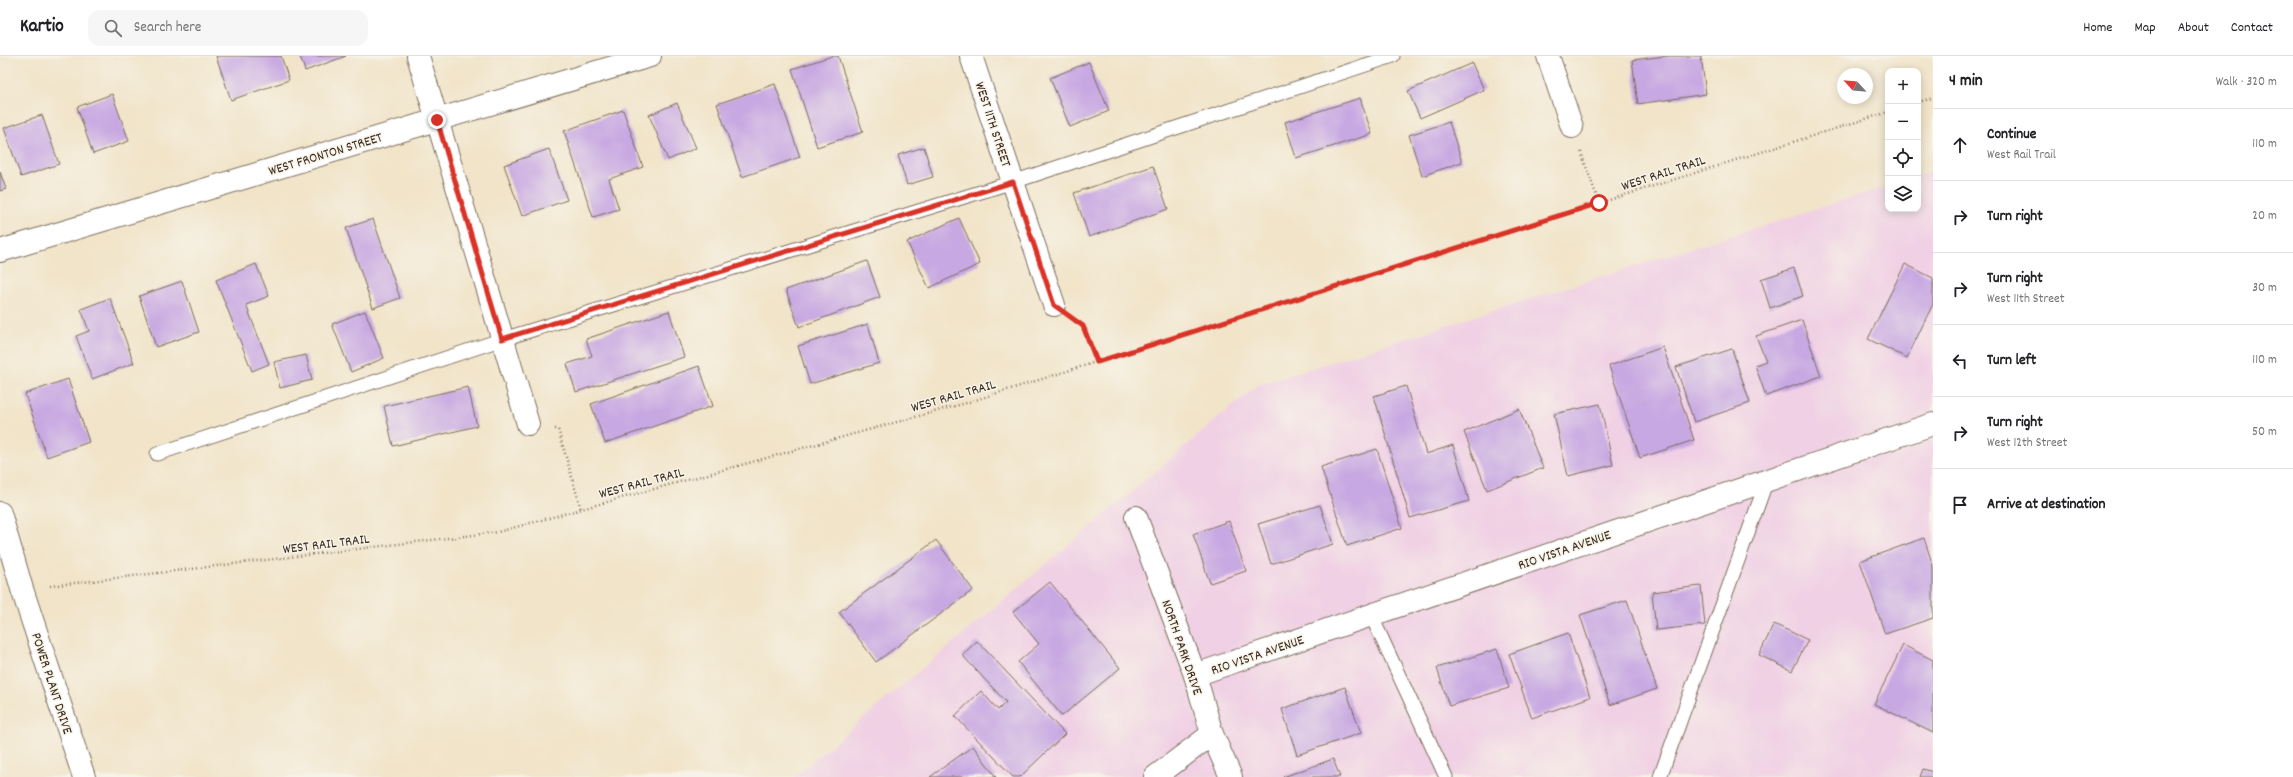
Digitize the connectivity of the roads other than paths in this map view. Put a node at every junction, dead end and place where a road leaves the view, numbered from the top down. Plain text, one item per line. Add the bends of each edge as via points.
1 (418, 56) edge
2 (650, 56) edge
3 (971, 56) edge
4 (1393, 56) edge
5 (1548, 56) edge
6 (437, 120) junction
7 (1572, 127) road end
8 (1013, 182) junction
9 (0, 251) edge
10 (1054, 305) road end
11 (502, 339) junction
12 (528, 424) road end
13 (1933, 424) edge
14 (157, 454) dead end
15 (1767, 480) junction
16 (0, 512) edge
17 (1136, 516) dead end
18 (1371, 615) junction
19 (1195, 675) junction
20 (1212, 734) junction
21 (84, 777) edge
22 (1155, 777) edge
23 (1231, 777) edge
24 (1446, 777) edge
25 (1660, 777) edge

1 - 6 street
2 - 6 street, WEST FRONTON STREET
3 - 8 street, WEST 11TH STREET
4 - 8 lane
5 - 7 street
6 - 9 street, WEST FRONTON STREET
6 - 11 street
8 - 10 street, WEST 11TH STREET
8 - 11 lane
11 - 12 street
11 - 14 lane
13 - 15 street, RIO VISTA AVENUE
15 - 18 street, RIO VISTA AVENUE
15 - 25 lane
16 - 21 street, POWER PLANT DRIVE via 22,589
17 - 19 street, NORTH PARK DRIVE
18 - 19 street, RIO VISTA AVENUE
18 - 24 lane
19 - 20 street, NORTH PARK DRIVE
20 - 22 street
20 - 23 street, NORTH PARK DRIVE

